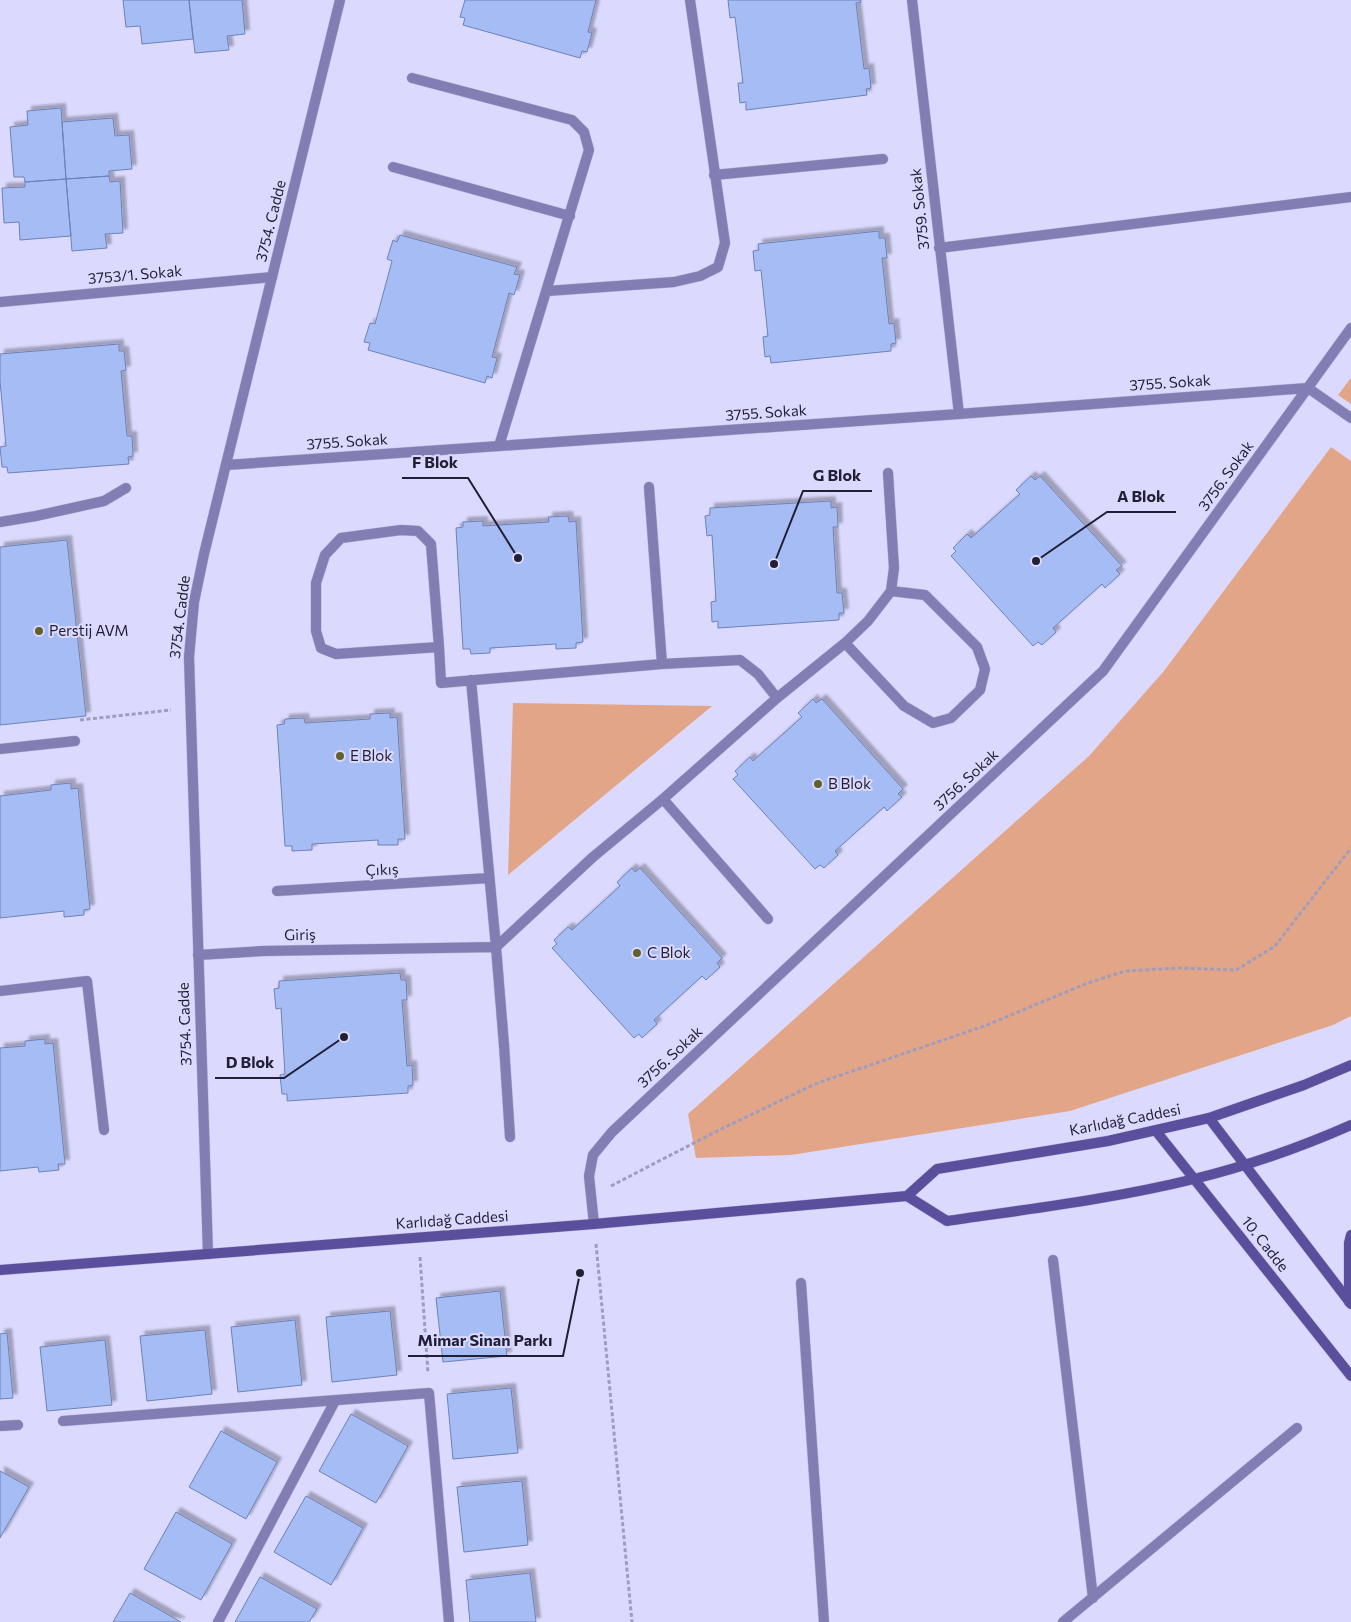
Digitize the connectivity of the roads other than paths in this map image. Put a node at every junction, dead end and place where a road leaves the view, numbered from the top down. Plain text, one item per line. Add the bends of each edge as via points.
1 (340, 0) edge
2 (690, 0) edge
3 (912, 0) edge
4 (412, 78) dead end
5 (883, 159) dead end
6 (393, 167) dead end
7 (714, 175) junction
8 (1351, 197) edge
9 (570, 216) junction
10 (939, 248) junction
11 (272, 277) junction
12 (547, 291) junction
13 (0, 302) edge
14 (1351, 328) edge
15 (1308, 388) junction
16 (959, 414) junction
17 (1351, 418) edge
18 (500, 446) junction
19 (226, 465) junction
20 (888, 473) dead end
21 (649, 487) dead end
22 (126, 488) dead end
23 (0, 522) edge
24 (890, 591) junction
25 (845, 643) junction
26 (439, 647) junction
27 (662, 664) junction
28 (471, 680) junction
29 (777, 698) junction
30 (75, 741) dead end
31 (0, 749) edge
32 (663, 799) junction
33 (489, 878) junction
34 (276, 890) dead end
35 (768, 919) dead end
36 (496, 947) junction
37 (198, 955) junction
38 (0, 991) edge
39 (1351, 1065) edge
40 (1209, 1118) junction
41 (1351, 1125) edge
42 (104, 1130) dead end
43 (1156, 1131) junction
44 (510, 1137) dead end
45 (1245, 1165) junction
46 (1194, 1179) junction
47 (907, 1196) junction
48 (594, 1224) junction
49 (1351, 1235) edge
50 (208, 1254) junction
51 (1052, 1260) dead end
52 (0, 1270) edge
53 (801, 1283) dead end
54 (1350, 1303) edge
55 (1351, 1376) edge
56 (335, 1401) junction
57 (63, 1421) dead end
58 (18, 1425) dead end
59 (0, 1426) edge
60 (1297, 1428) dead end
61 (1092, 1598) junction
62 (218, 1622) edge
63 (449, 1622) edge
64 (824, 1622) edge
65 (1064, 1622) edge

1 - 11 street, 3754. Cadde
2 - 7 street
3 - 10 street, 3759. Sokak
4 - 9 street via 572,120 584,132 590,150
5 - 7 street
6 - 9 street
7 - 12 street via 725,243 718,267 700,276 674,282
8 - 10 street
9 - 12 street
10 - 16 street, 3759. Sokak
11 - 13 street, 3753/1. Sokak
11 - 19 street, 3754. Cadde
12 - 18 street
14 - 15 street, 3756. Sokak
15 - 16 street, 3755. Sokak
15 - 17 street
15 - 48 street, 3756. Sokak via 1103,671 612,1132 594,1155 589,1176
16 - 18 street, 3755. Sokak
18 - 19 street, 3755. Sokak
19 - 37 street, 3754. Cadde via 194,602 189,658
20 - 24 street via 894,568
21 - 27 street
22 - 23 street via 104,501
24 - 25 street via 868,621
24 - 25 street via 925,595 977,647 985,669 980,690 951,718 933,724 904,706
25 - 29 street
26 - 26 street via 336,654 321,648 316,631 316,583 325,554 341,538 401,530 418,531 431,544
26 - 28 street via 441,683
27 - 28 street
27 - 29 street via 740,660 758,674
28 - 33 street
29 - 32 street
30 - 31 street
32 - 35 street
32 - 36 street via 593,857
33 - 34 street, Çıkış
33 - 36 street
36 - 37 street, Giriş
36 - 44 street
37 - 50 street, 3754. Cadde
38 - 42 street via 87,981
39 - 40 main road, Karlıdağ Caddesi
40 - 43 main road, Karlıdağ Caddesi
40 - 45 main road
41 - 45 main road
43 - 46 main road, 10. Cadde
43 - 47 main road, Karlıdağ Caddesi via 937,1169
45 - 46 main road
45 - 54 main road
46 - 47 main road via 1118,1196 947,1221
46 - 55 main road, 10. Cadde
47 - 48 main road, Karlıdağ Caddesi
48 - 50 main road, Karlıdağ Caddesi
49 - 54 main road
50 - 52 main road, Karlıdağ Caddesi
51 - 61 street
53 - 64 street
56 - 57 street
56 - 62 street
56 - 63 street via 429,1393
58 - 59 street
60 - 61 street
61 - 65 street

